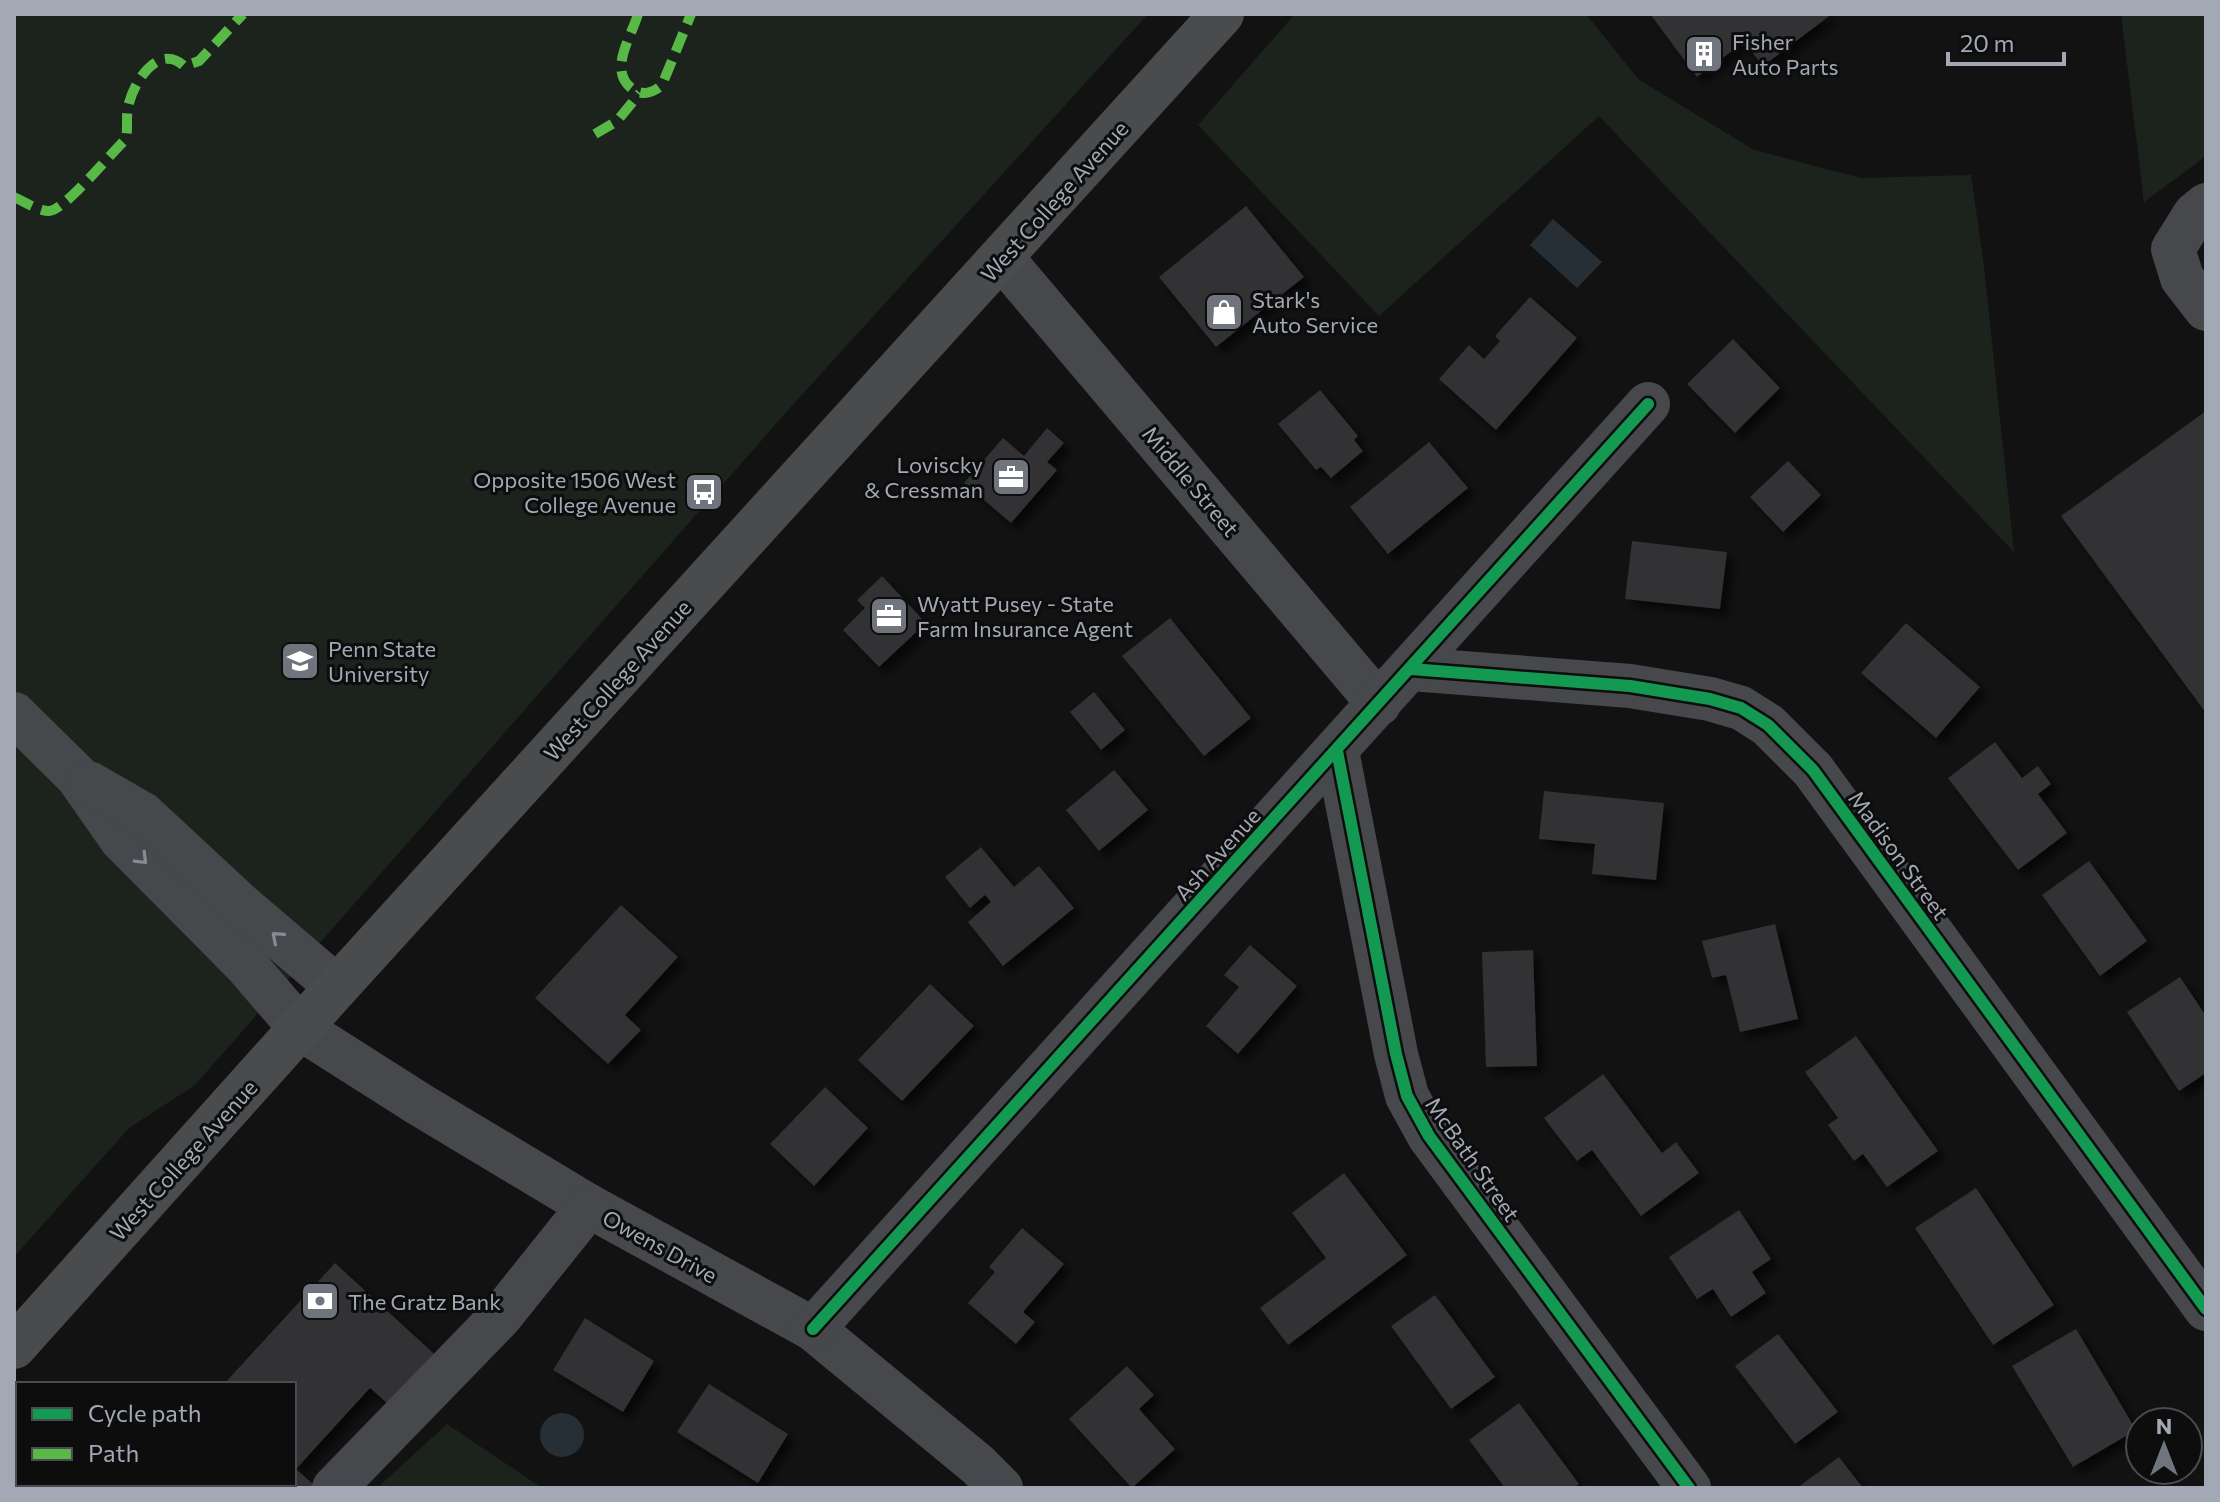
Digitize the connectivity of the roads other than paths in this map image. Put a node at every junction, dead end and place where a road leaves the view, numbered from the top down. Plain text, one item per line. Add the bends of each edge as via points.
1 (1222, 14) edge
2 (2206, 205) edge
3 (1002, 258) junction
4 (2206, 309) edge
5 (1648, 404) dead end
6 (1411, 669) junction
7 (1379, 704) junction
8 (14, 714) edge
9 (1337, 751) junction
10 (77, 776) junction
11 (337, 987) junction
12 (301, 1029) junction
13 (589, 1206) junction
14 (2206, 1309) edge
15 (813, 1329) junction
16 (14, 1347) edge
17 (334, 1488) edge
18 (1001, 1488) edge
19 (1689, 1488) edge

1 - 3 main road, West College Avenue
2 - 4 street via 2173,249 2182,278
3 - 7 street, Middle Street
3 - 11 main road, West College Avenue
5 - 6 street, Ash Avenue
6 - 7 street, Ash Avenue
6 - 14 street, Madison Street via 1677,692 1741,708 1768,725 1813,770
7 - 9 street, Ash Avenue
8 - 10 street
9 - 15 street, Ash Avenue
9 - 19 street, McBath Street via 1407,1096 1429,1136
11 -> 10 street via 143,814
10 -> 12 street, Owens Drive via 121,839 245,964
11 - 12 main road, West College Avenue
12 - 13 street, Owens Drive
12 - 16 main road, West College Avenue
13 - 15 street, Owens Drive
13 - 17 street via 500,1317
15 - 18 street, Owens Drive

